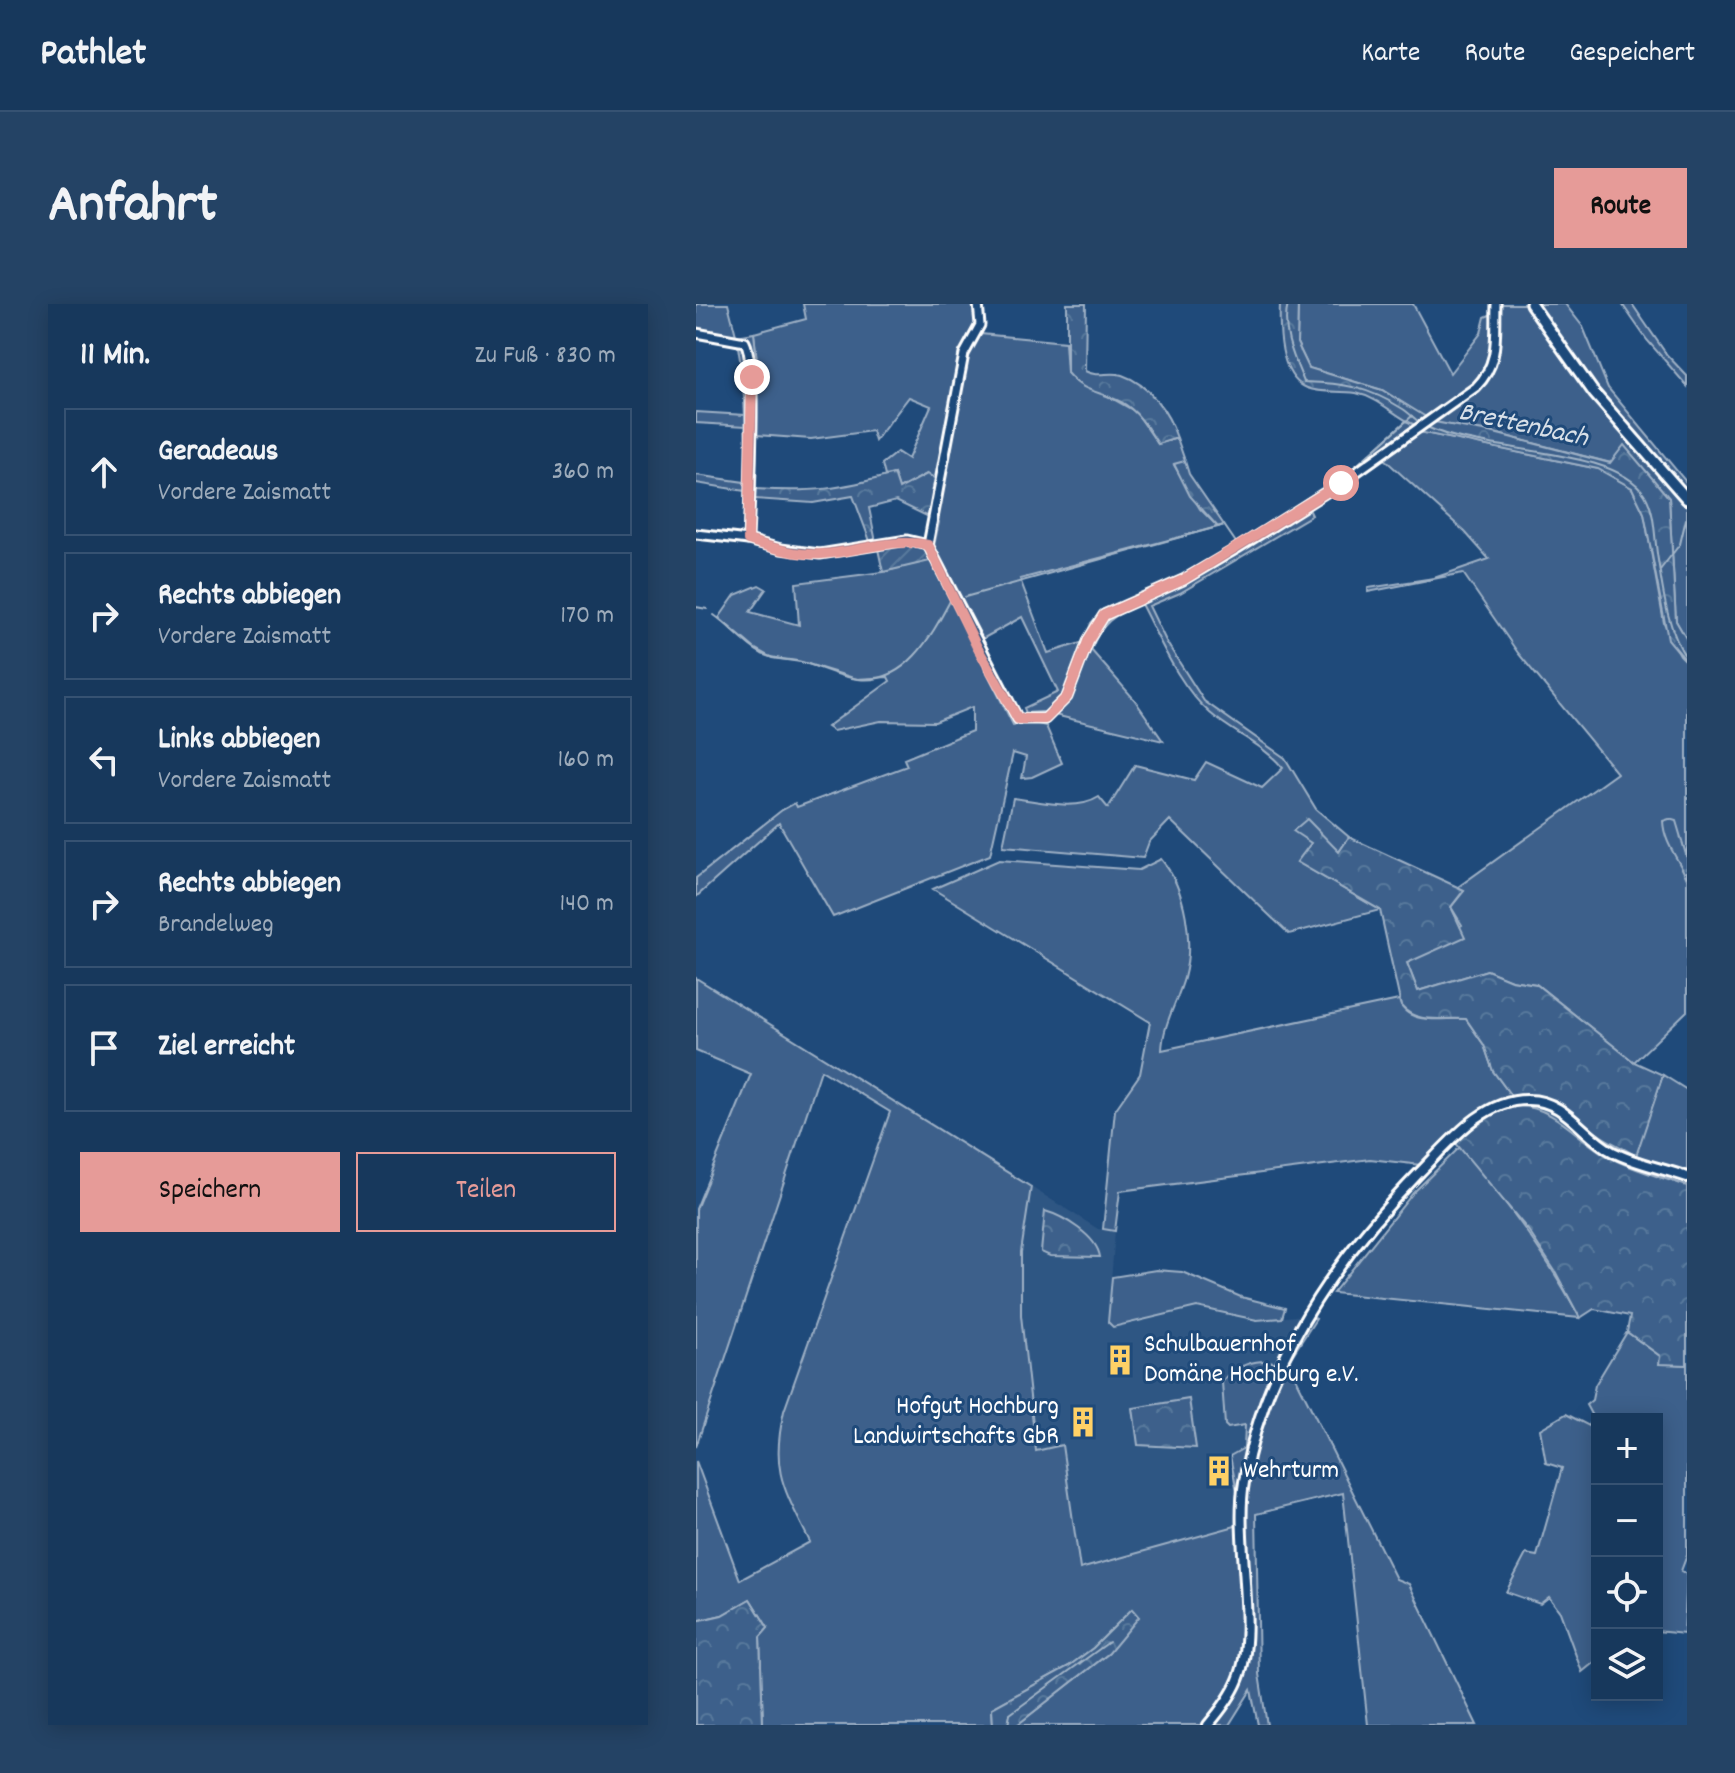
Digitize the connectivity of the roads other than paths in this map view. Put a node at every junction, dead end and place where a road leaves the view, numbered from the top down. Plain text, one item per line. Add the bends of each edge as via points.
1 (978, 304) edge
2 (1496, 304) edge
3 (1531, 304) edge
4 (696, 333) edge
5 (1687, 499) edge
6 (696, 534) edge
7 (748, 540) junction
8 (928, 545) junction
9 (1687, 1177) edge
10 (1208, 1725) edge

1 - 8 street via 980,325 964,354
2 - 8 street via 1495,355 1486,377 1341,483 1236,549 1183,580 1104,615 1067,697 1045,719 1018,719
3 - 5 main road via 1594,393
4 - 7 street via 745,342 748,348
6 - 7 street
7 - 8 street via 820,554 907,540
9 - 10 street via 1611,1151 1554,1105 1526,1100 1488,1110 1407,1185 1332,1277 1273,1378 1243,1484 1245,1657 1229,1699

